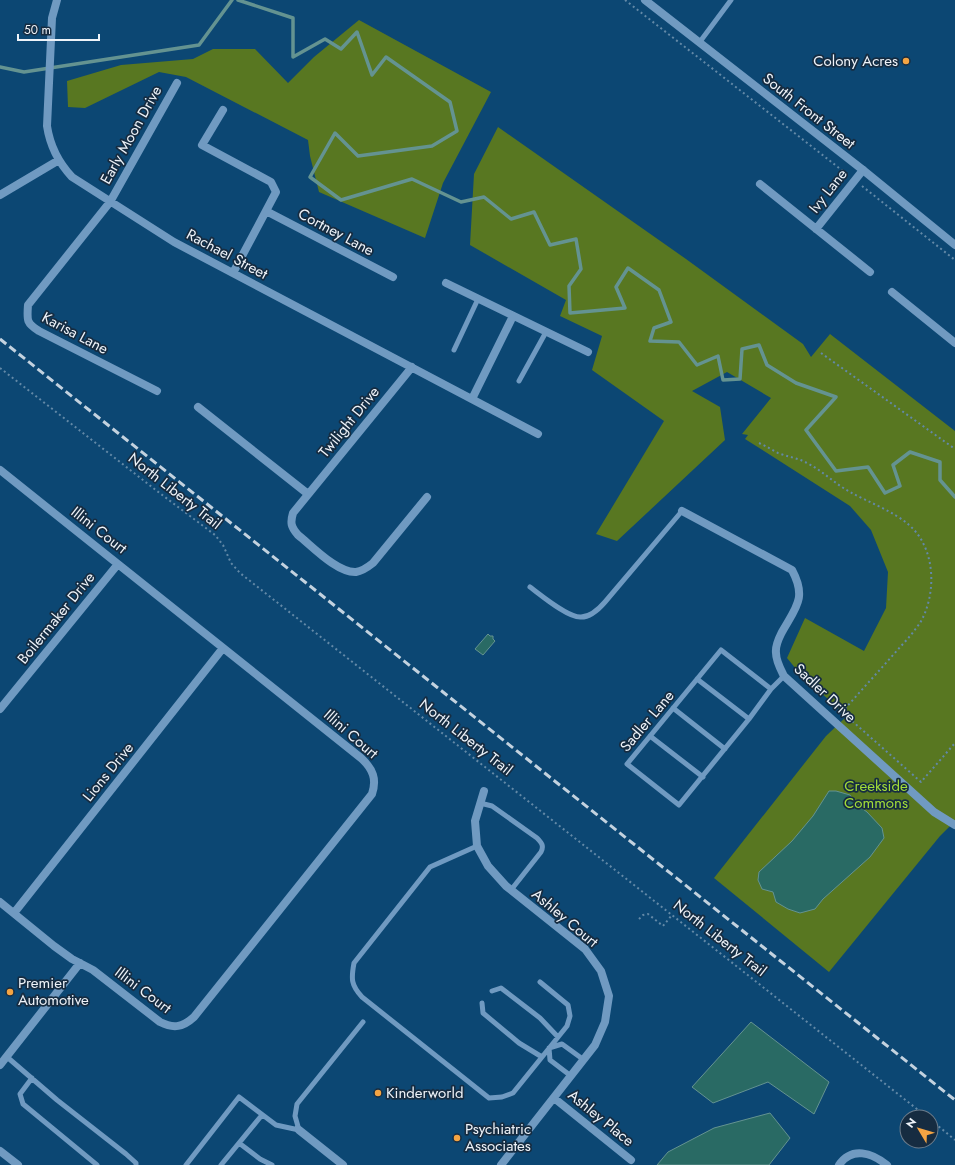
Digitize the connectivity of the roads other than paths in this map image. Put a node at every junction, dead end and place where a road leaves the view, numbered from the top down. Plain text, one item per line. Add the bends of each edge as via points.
1 (57, 0) edge
2 (645, 0) edge
3 (731, 0) edge
4 (699, 43) junction
5 (177, 83) dead end
6 (222, 110) dead end
7 (59, 160) junction
8 (863, 170) junction
9 (760, 184) dead end
10 (0, 195) edge
11 (110, 202) junction
12 (266, 211) junction
13 (816, 229) junction
14 (955, 245) edge
15 (870, 272) dead end
16 (233, 273) junction
17 (393, 277) dead end
18 (446, 283) dead end
19 (892, 292) dead end
20 (478, 299) junction
21 (513, 316) junction
22 (546, 332) junction
23 (955, 343) edge
24 (454, 350) dead end
25 (588, 352) dead end
26 (412, 368) junction
27 (519, 381) dead end
28 (157, 391) dead end
29 (472, 399) junction
30 (198, 408) dead end
31 (538, 434) dead end
32 (2, 475) edge
33 (308, 494) junction
34 (427, 497) dead end
35 (682, 511) joint
36 (118, 564) junction
37 (530, 587) dead end
38 (223, 648) junction
39 (784, 676) junction
40 (697, 679) junction
41 (771, 689) junction
42 (673, 708) junction
43 (0, 709) edge
44 (749, 719) junction
45 (650, 736) junction
46 (725, 749) junction
47 (703, 776) junction
48 (484, 791) dead end
49 (480, 803) junction
50 (955, 825) edge
51 (477, 846) junction
52 (511, 890) junction
53 (0, 902) edge
54 (14, 913) junction
55 (80, 963) junction
56 (540, 982) dead end
57 (492, 991) dead end
58 (482, 1003) dead end
59 (363, 1022) dead end
60 (558, 1037) junction
61 (549, 1048) junction
62 (7, 1057) junction
63 (542, 1057) junction
64 (584, 1060) junction
65 (0, 1065) edge
66 (571, 1076) junction
67 (32, 1078) junction
68 (554, 1098) junction
69 (262, 1115) junction
70 (299, 1130) junction
71 (239, 1143) junction
72 (0, 1151) edge
73 (631, 1160) dead end
74 (339, 1164) edge
75 (18, 1165) edge
76 (97, 1165) edge
77 (136, 1165) edge
78 (186, 1165) edge
79 (221, 1165) edge
80 (272, 1165) edge
81 (501, 1165) edge
82 (839, 1165) edge
83 (887, 1165) edge

1 - 7 street, Rachael Street via 52,18 47,126 49,139
2 - 4 street, South Front Street
3 - 4 lane
4 - 8 street, South Front Street
5 - 11 street, Early Moon Drive
6 - 12 street via 202,145 271,182 276,192
7 - 10 street
7 - 11 street, Rachael Street via 72,177
8 - 13 street, Ivy Lane
8 - 14 street, South Front Street
9 - 13 street, Ivy Lane
11 - 16 street, Rachael Street via 174,242
11 - 28 street, Karisa Lane via 28,305 27,317 30,325 39,331
12 - 16 street
12 - 17 street, Cortney Lane
13 - 15 street, Ivy Lane
16 - 26 street, Rachael Street
18 - 20 street
19 - 23 street
20 - 21 street
20 - 24 lane
21 - 22 street
21 - 29 street
22 - 25 street
22 - 27 lane
26 - 29 street, Rachael Street
26 - 33 street, Twilight Drive
29 - 31 street, Rachael Street
30 - 33 street
32 - 36 street, Illini Court
33 - 34 street, Twilight Drive via 293,513 290,522 292,529 338,567 356,572 373,563
35 - 37 lane via 605,602 590,615 573,616
35 - 39 street, Sadler Drive via 792,570 798,581 800,593 798,603 778,640 776,651 777,662
36 - 38 street, Illini Court
36 - 43 street, Boilermaker Drive
38 - 54 street, Lions Drive
38 - 55 street, Illini Court via 369,766 374,776 372,794 188,1023 168,1027
39 - 41 lane, Sadler Lane
39 - 50 street, Sadler Drive via 934,812
40 - 41 lane, Sadler Lane via 721,650
40 - 42 lane, Sadler Lane
40 - 44 lane
41 - 44 lane, Sadler Lane
42 - 45 lane, Sadler Lane
42 - 46 lane
44 - 46 lane, Sadler Lane
45 - 47 lane
45 - 47 lane, Sadler Lane via 627,764 679,805
46 - 47 lane, Sadler Lane
48 - 49 street, Ashley Court
49 - 51 street, Ashley Court via 475,821
49 - 52 lane via 492,806 537,838 543,848
51 - 52 street, Ashley Court via 488,866
51 - 63 lane via 430,867 354,963 354,988 489,1098 513,1093
52 - 64 street, Ashley Court via 585,949 601,971 608,996 605,1022 595,1045
53 - 54 street, Illini Court
54 - 55 street, Illini Court via 54,946
55 - 62 street
56 - 60 lane via 568,1005 568,1026
57 - 60 lane via 501,988 540,1018
58 - 63 lane via 483,1013 519,1044
59 - 70 lane via 297,1104 295,1116
60 - 61 lane
61 - 63 lane
61 - 64 lane via 562,1044
61 - 66 lane via 550,1060
62 - 65 street
62 - 67 lane
64 - 66 street, Ashley Court
66 - 68 street, Ashley Court
67 - 76 lane via 20,1094 23,1104
67 - 77 lane via 126,1154
68 - 73 street, Ashley Place
68 - 81 street, Ashley Court
69 - 70 lane via 276,1125
69 - 71 lane
69 - 78 lane via 239,1097
70 - 74 street
71 - 79 lane
71 - 80 lane
72 - 75 street
82 - 83 street via 842,1160 854,1153 867,1153

